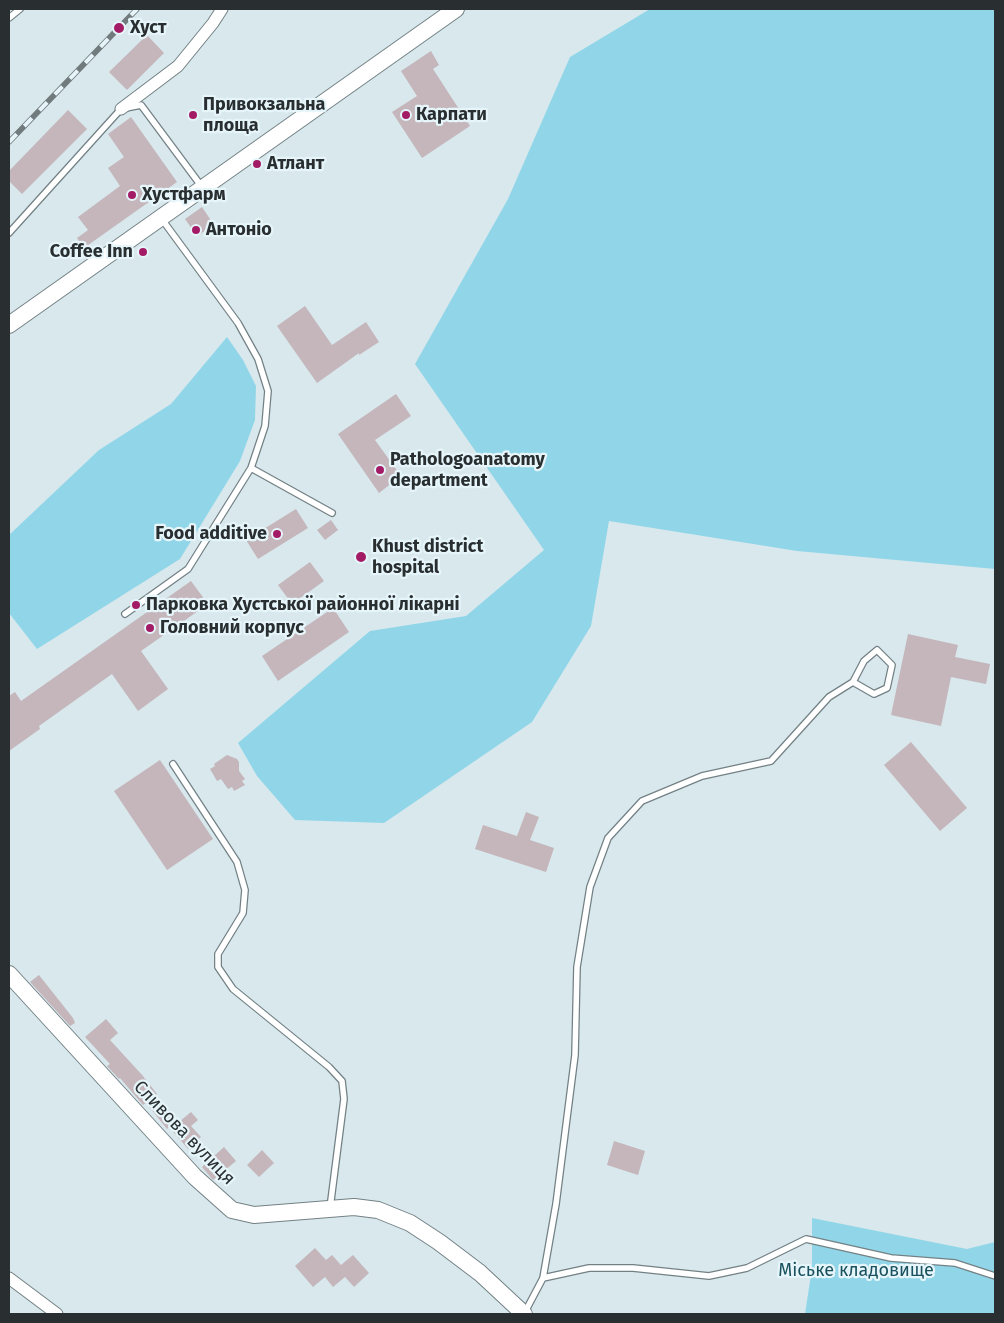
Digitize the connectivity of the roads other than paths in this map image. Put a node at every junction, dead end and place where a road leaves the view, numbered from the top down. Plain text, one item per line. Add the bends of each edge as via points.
1 (20, 9) edge
2 (222, 9) edge
3 (456, 9) edge
4 (9, 18) edge
5 (121, 109) junction
6 (203, 189) junction
7 (161, 218) junction
8 (9, 233) edge
9 (9, 325) edge
10 (251, 468) junction
11 (332, 513) dead end
12 (125, 614) dead end
13 (853, 682) junction
14 (173, 764) dead end
15 (9, 974) edge
16 (330, 1210) junction
17 (995, 1276) edge
18 (9, 1278) edge
19 (543, 1278) junction
20 (57, 1314) edge
21 (524, 1314) edge

1 - 4 lane
2 - 5 street via 178,66
3 - 6 street
5 - 6 lane via 141,105
5 - 8 lane
6 - 7 street
7 - 9 street
7 - 10 lane via 238,323 258,359 268,391 265,426
10 - 11 lane
10 - 12 lane via 188,569
13 - 13 lane via 874,694 888,688 892,666 877,650 864,661
13 - 19 lane via 829,697 771,761 702,776 642,801 608,838 590,887 577,966 575,1055
14 - 16 lane via 237,862 245,890 244,913 218,954 218,967 233,989 342,1081 344,1099
15 - 16 street, Сливова вулиця via 195,1177 232,1210 254,1215
16 - 21 street, Сливова вулиця via 354,1207 378,1210 410,1223 480,1273
17 - 19 lane via 955,1263 891,1258 806,1239 747,1268 709,1276 633,1268 589,1268
18 - 20 street
19 - 21 lane

